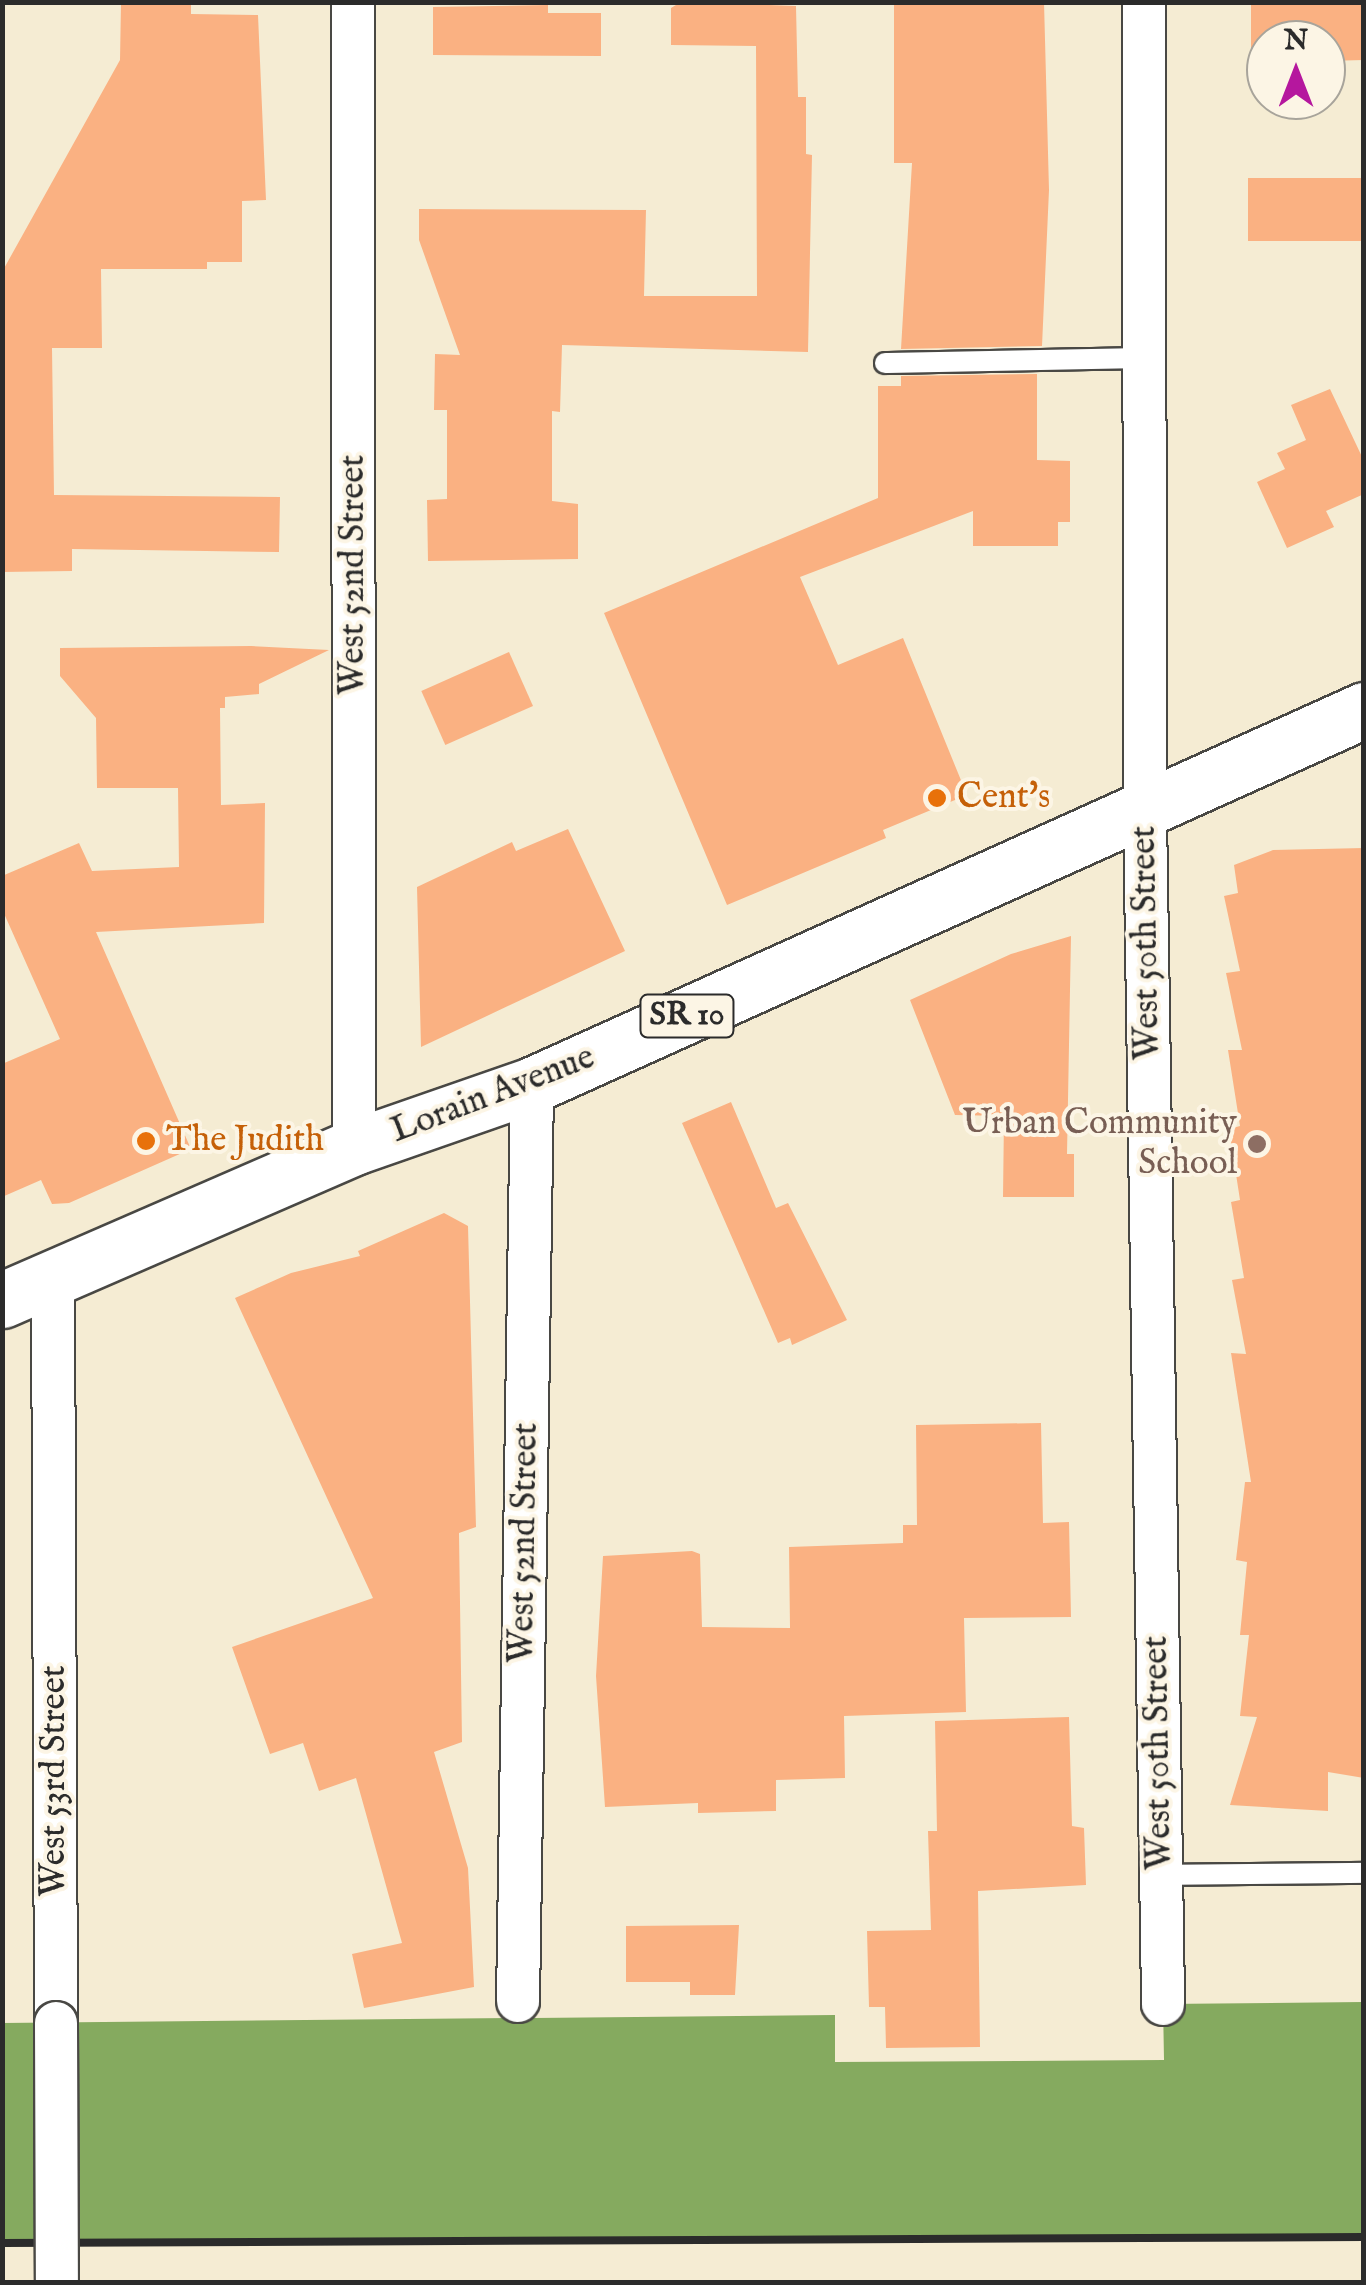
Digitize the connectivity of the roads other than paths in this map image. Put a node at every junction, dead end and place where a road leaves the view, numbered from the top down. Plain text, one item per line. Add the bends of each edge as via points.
1 (353, 2) edge
2 (1144, 2) edge
3 (1144, 358) junction
4 (885, 363) dead end
5 (1364, 710) edge
6 (1144, 813) junction
7 (532, 1085) junction
8 (354, 1146) junction
9 (53, 1278) junction
10 (2, 1300) edge
11 (1364, 1874) edge
12 (1161, 1876) junction
13 (518, 2001) dead end
14 (1163, 2004) dead end
15 (57, 2282) edge

1 - 8 street, West 52nd Street
2 - 3 street, West 50th Street
3 - 4 lane
3 - 6 street, West 50th Street
5 - 6 main road, Lorain Avenue / SR 10
6 - 7 main road, Lorain Avenue / SR 10
6 - 12 street, West 50th Street
7 - 8 main road, Lorain Avenue / SR 10
7 - 13 street, West 52nd Street
8 - 9 main road, Lorain Avenue / SR 10
9 - 10 main road, Lorain Avenue / SR 10
9 - 15 street, West 53rd Street, bridge
11 - 12 lane
12 - 14 street, West 50th Street

